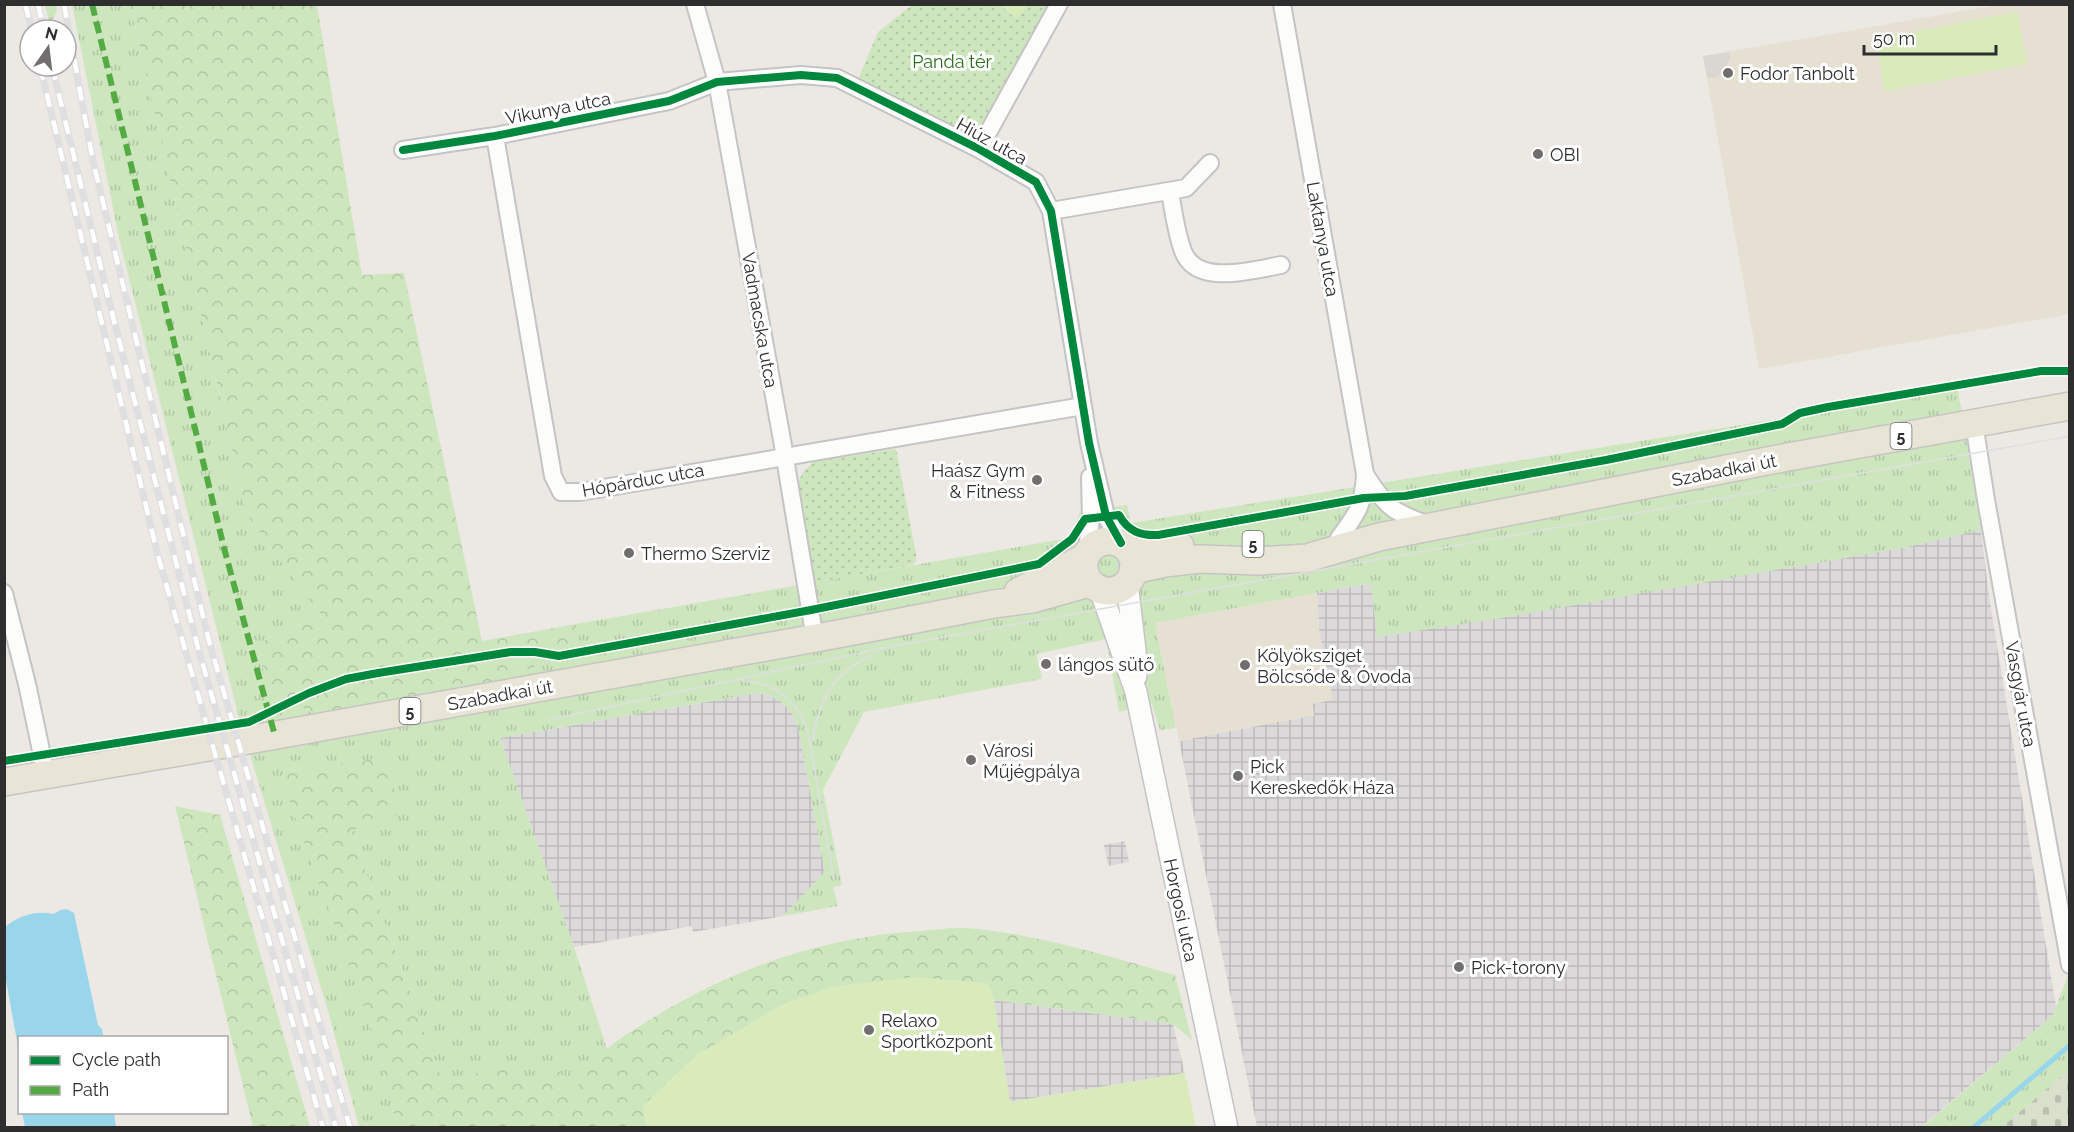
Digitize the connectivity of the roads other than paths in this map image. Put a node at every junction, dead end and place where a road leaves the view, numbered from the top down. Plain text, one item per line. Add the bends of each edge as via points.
1 (695, 4) edge
2 (1059, 4) edge
3 (1282, 4) edge
4 (717, 82) junction
5 (495, 136) junction
6 (979, 149) junction
7 (403, 150) dead end
8 (1210, 163) dead end
9 (1170, 191) junction
10 (1051, 211) junction
11 (1281, 265) dead end
12 (1083, 406) junction
13 (2070, 406) edge
14 (1974, 423) junction
15 (1089, 443) junction
16 (784, 456) junction
17 (1365, 474) junction
18 (1435, 527) junction
19 (1380, 537) junction
20 (1339, 538) junction
21 (1127, 561) junction
22 (1090, 570) junction
23 (4, 593) edge
24 (814, 639) junction
25 (1136, 692) junction
26 (46, 774) junction
27 (4, 782) edge
28 (2070, 965) edge
29 (1227, 1128) edge

1 - 4 street, Vadmacska utca
2 - 6 street
3 - 17 street, Laktanya utca
4 - 5 street, Vikunya utca via 669,101
4 - 6 street, Hiúz utca via 801,75 837,78
4 - 16 street, Vadmacska utca
5 - 7 street, Vikunya utca
5 - 16 street, Hópárduc utca via 553,476 561,492 580,492
6 - 10 street, Hiúz utca via 1036,182
8 - 9 street via 1186,188
9 - 10 street
9 - 11 street via 1183,251 1192,266 1234,273
10 - 12 street, Hiúz utca
12 - 15 street, Hiúz utca
12 - 16 street, Hópárduc utca
13 - 14 main road, Szabadkai út / 5
14 - 18 main road, Szabadkai út / 5
14 - 28 street, Vasgyár utca
15 - 21 street, Hiúz utca via 1106,516
15 - 22 street, Hiúz utca
16 - 24 street, Vadmacska utca
17 - 18 street, Laktanya utca via 1392,510
17 - 20 street, Laktanya utca via 1364,498
18 - 19 main road, Szabadkai út / 5
19 - 20 main road, Szabadkai út / 5
19 - 21 main road, Szabadkai út / 5 via 1307,558
20 - 21 main road, Szabadkai út / 5 via 1269,545 1205,543 1162,549
21 - 22 main road, Szabadkai út / 5 via 1104,542
21 - 22 main road, Szabadkai út / 5 via 1120,587
21 - 25 street, Horgosi utca
22 - 24 main road, Szabadkai út / 5 via 994,604
22 - 25 street, Horgosi utca
23 - 26 street
24 - 26 main road, Szabadkai út / 5
25 - 29 street, Horgosi utca
26 - 27 main road, Szabadkai út / 5

